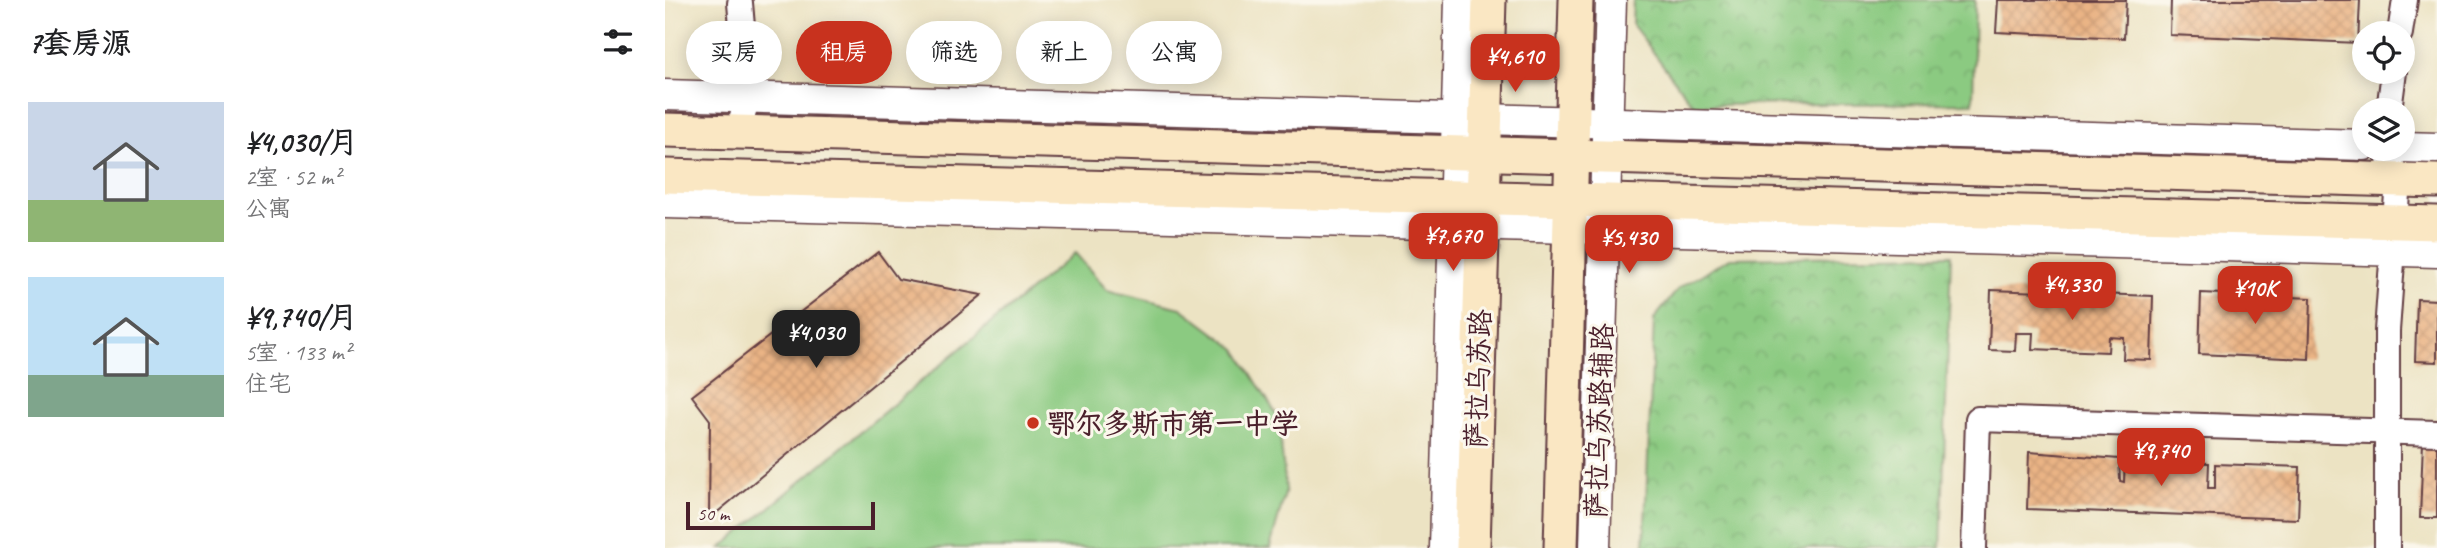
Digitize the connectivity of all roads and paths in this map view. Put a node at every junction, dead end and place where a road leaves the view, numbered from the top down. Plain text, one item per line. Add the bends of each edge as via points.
1 (1460, 0) edge
2 (1489, 0) edge
3 (1576, 0) edge
4 (1612, 0) edge
5 (2405, 0) edge
6 (739, 1) edge
7 (2402, 21) edge
8 (665, 95) edge
9 (748, 97) junction
10 (1471, 118) junction
11 (1572, 121) junction
12 (1608, 122) junction
13 (665, 130) edge
14 (739, 131) junction
15 (2352, 145) edge
16 (2415, 147) edge
17 (2437, 148) edge
18 (1470, 153) junction
19 (1571, 156) junction
20 (1607, 157) junction
21 (2390, 161) edge
22 (665, 176) edge
23 (2397, 180) junction
24 (2437, 181) edge
25 (665, 203) edge
26 (1468, 211) junction
27 (1569, 214) junction
28 (1605, 215) junction
29 (2437, 223) edge
30 (2393, 237) junction
31 (2437, 252) edge
32 (2387, 432) junction
33 (2437, 433) edge
34 (1445, 548) edge
35 (1473, 548) edge
36 (1561, 548) edge
37 (1595, 548) edge
38 (1974, 548) edge
39 (2387, 548) edge

1 - 10 street
2 - 10 main road, 萨拉乌苏路
3 - 11 main road
4 - 12 street, 萨拉乌苏路辅路
5 - 7 street
6 - 9 street
8 - 9 street
9 - 10 street
9 - 14 street
10 - 11 street
10 - 18 main road, 萨拉乌苏路
11 - 12 street
11 - 19 main road
12 - 15 street
12 - 20 street, 萨拉乌苏路辅路
13 - 14 main road
14 - 18 main road
16 - 17 street
18 - 19 main road
18 - 26 main road, 萨拉乌苏路
19 - 20 main road
19 - 27 main road
20 - 23 main road
20 - 28 street, 萨拉乌苏路辅路
21 - 23 street
22 - 26 main road
23 - 24 main road
23 - 30 street
25 - 26 street
26 - 27 main road
26 - 34 street
26 - 35 main road, 萨拉乌苏路
27 - 28 main road
27 - 36 main road
28 - 30 main road
28 - 37 street, 萨拉乌苏路辅路
29 - 30 main road
30 - 31 street
30 - 32 street
32 - 33 street
32 - 38 street via 1978,419
32 - 39 street

